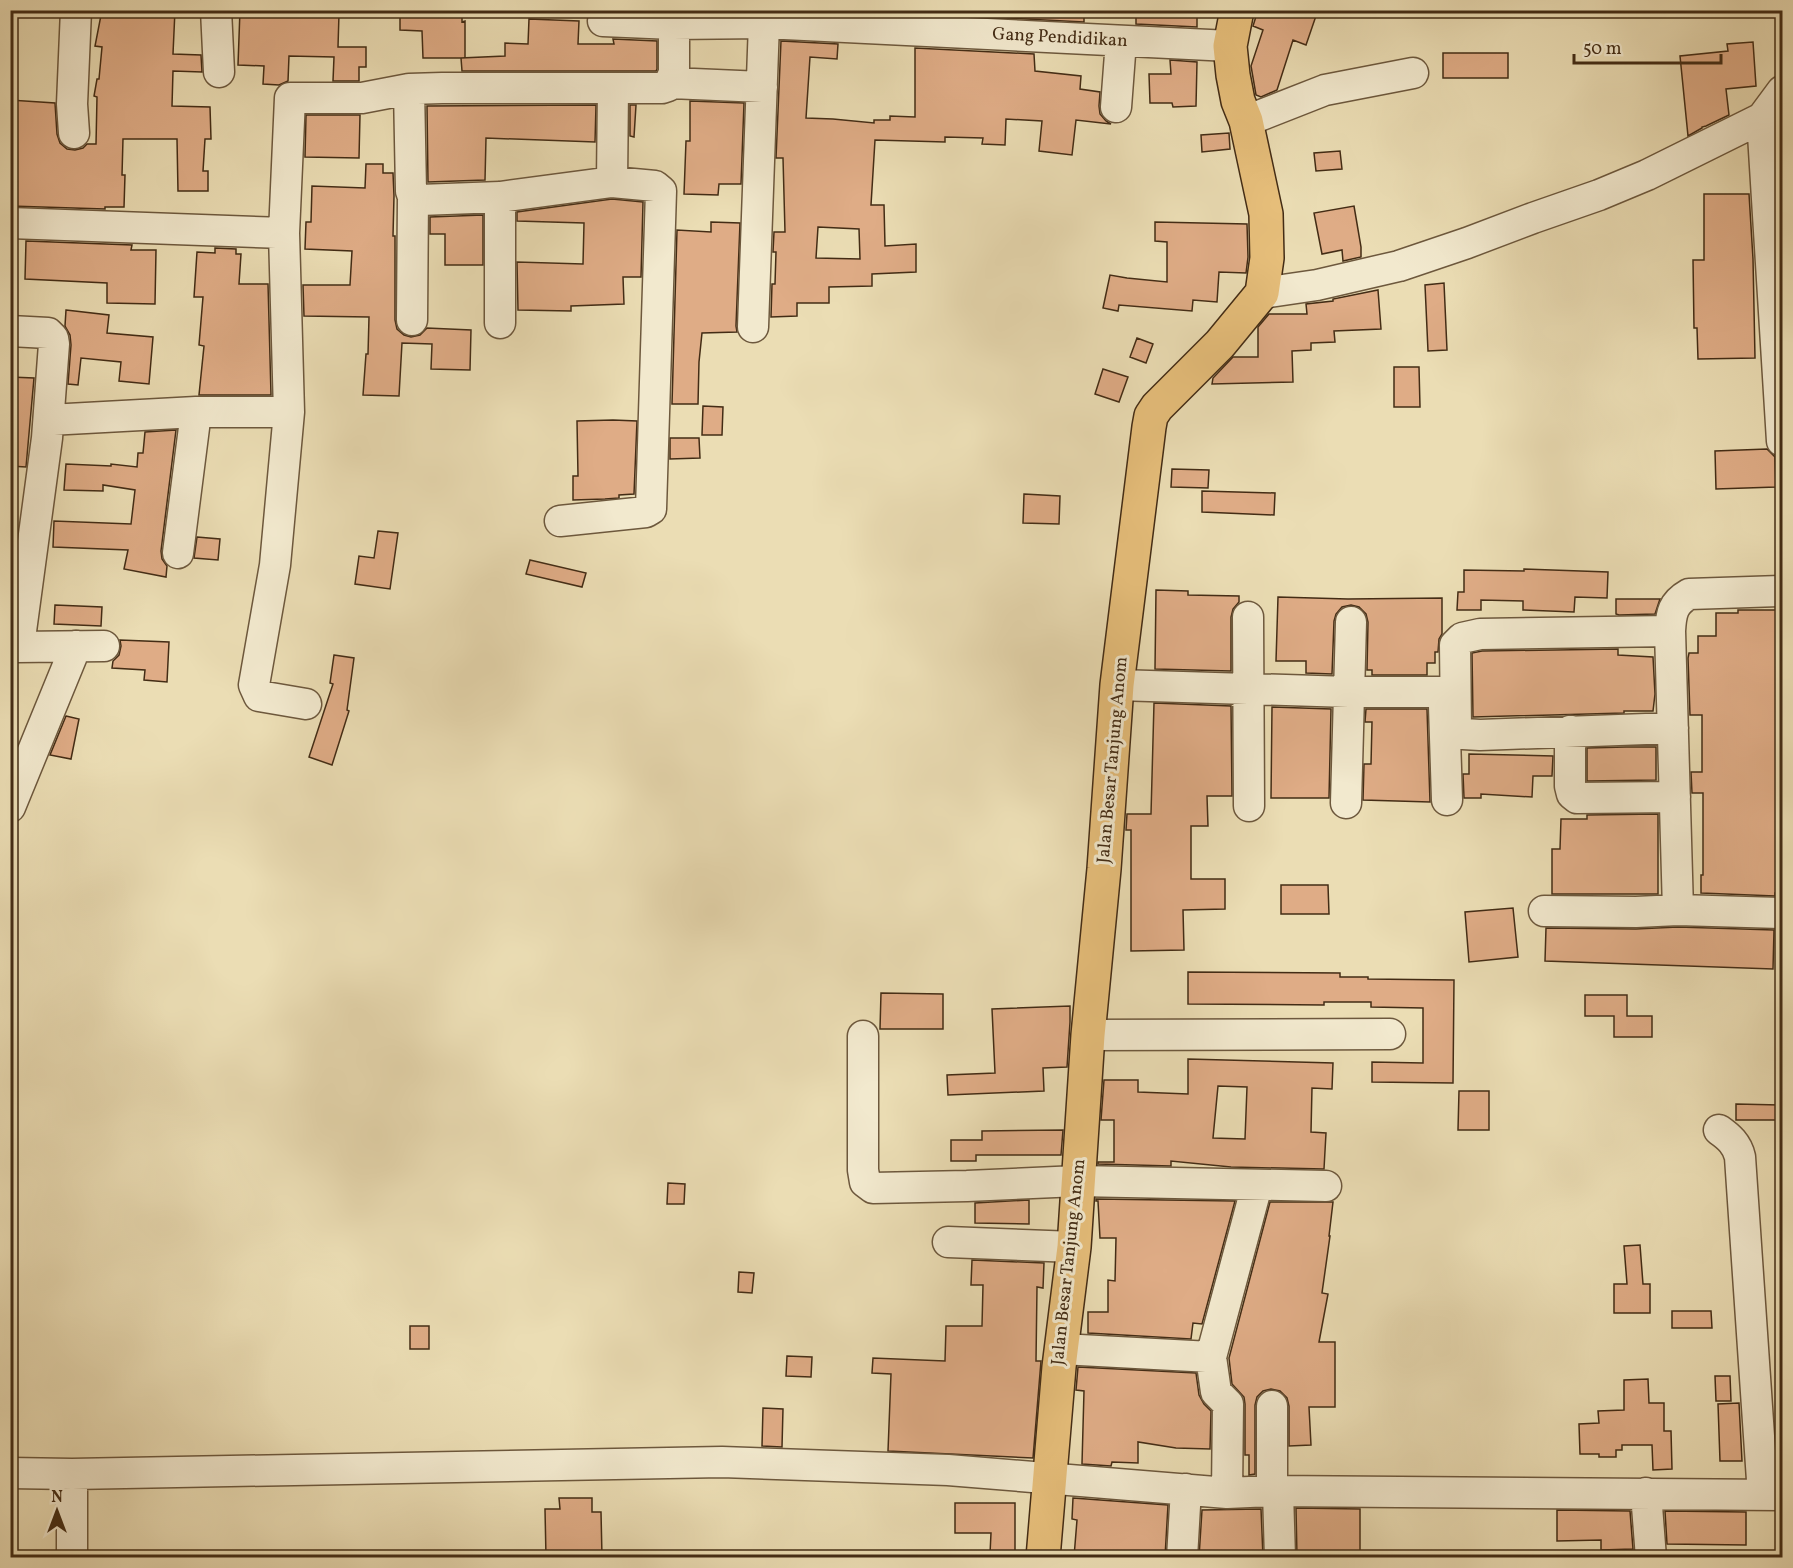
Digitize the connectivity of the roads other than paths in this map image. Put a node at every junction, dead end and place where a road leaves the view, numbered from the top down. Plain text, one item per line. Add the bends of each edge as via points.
1 (76, 10) edge
2 (216, 10) edge
3 (1237, 10) edge
4 (674, 17) edge
5 (603, 21) dead end
6 (764, 23) junction
7 (1121, 41) junction
8 (1230, 45) junction
9 (219, 72) dead end
10 (1413, 73) dead end
11 (670, 83) junction
12 (762, 87) junction
13 (409, 89) junction
14 (613, 89) junction
15 (1116, 107) dead end
16 (1774, 108) edge
17 (1246, 122) junction
18 (74, 134) dead end
19 (612, 182) junction
20 (413, 197) junction
21 (500, 197) junction
22 (10, 223) edge
23 (284, 233) junction
24 (1262, 293) junction
25 (412, 320) dead end
26 (500, 323) dead end
27 (753, 327) dead end
28 (10, 331) edge
29 (196, 412) junction
30 (289, 412) junction
31 (49, 420) junction
32 (1782, 441) edge
33 (560, 521) dead end
34 (178, 553) dead end
35 (1782, 591) edge
36 (1248, 618) dead end
37 (1351, 622) dead end
38 (1670, 631) junction
39 (1443, 644) dead end
40 (14, 647) edge
41 (1118, 679) junction
42 (1248, 684) junction
43 (1349, 684) junction
44 (1444, 685) junction
45 (306, 704) dead end
46 (1672, 728) junction
47 (1570, 731) junction
48 (1674, 797) junction
49 (1446, 800) dead end
50 (1346, 802) dead end
51 (1249, 806) dead end
52 (10, 807) edge
53 (1678, 910) junction
54 (1544, 911) dead end
55 (1782, 913) edge
56 (1390, 1034) dead end
57 (1088, 1035) junction
58 (863, 1036) dead end
59 (1719, 1130) dead end
60 (1078, 1181) junction
61 (1257, 1185) junction
62 (1326, 1186) dead end
63 (948, 1242) dead end
64 (1074, 1247) junction
65 (1061, 1349) junction
66 (1211, 1357) junction
67 (1272, 1406) dead end
68 (10, 1473) edge
69 (72, 1473) junction
70 (1050, 1478) junction
71 (1186, 1489) junction
72 (1275, 1492) junction
73 (1227, 1493) junction
74 (1646, 1493) junction
75 (1773, 1495) edge
76 (72, 1557) edge
77 (1043, 1557) edge
78 (1182, 1557) edge
79 (1280, 1557) edge
80 (1651, 1557) edge

1 - 18 street
2 - 9 street
3 - 8 main road
4 - 5 street, Gang Pendidikan
4 - 6 street, Gang Pendidikan
4 - 11 street via 674,73
6 - 7 street, Gang Pendidikan
6 - 12 street
7 - 8 street, Gang Pendidikan
7 - 15 street
8 - 17 main road via 1238,101
10 - 17 street via 1325,90
11 - 12 street
11 - 14 street via 662,88
12 - 27 street
13 - 14 street
13 - 20 street
13 - 23 street via 362,98 290,98
14 - 19 street
16 - 24 street via 1647,175 1467,243 1399,266
16 - 32 street
17 - 24 main road via 1266,214 1267,258
19 - 21 street
19 - 33 street via 655,186 661,191 651,509
20 - 21 street
20 - 25 street
21 - 26 street
22 - 23 street
23 - 30 street
24 - 41 main road, Jalan Besar Tanjung Anom via 1151,416
28 - 31 street via 48,333 53,338
29 - 30 street
29 - 31 street
29 - 34 street
30 - 45 street via 276,565 254,685 259,696
31 - 40 street via 23,620
35 - 38 street via 1689,594 1675,606
36 - 42 street
37 - 43 street
38 - 46 street
38 - 47 street via 1480,634 1462,638 1455,645 1456,727 1463,734
39 - 44 street
40 - 52 street via 90,646
41 - 42 street
41 - 57 main road, Jalan Besar Tanjung Anom
42 - 43 street
42 - 51 street
43 - 44 street
43 - 50 street
44 - 49 street
46 - 47 street
46 - 48 street
47 - 48 street via 1570,786 1577,798
48 - 53 street
53 - 54 street
53 - 55 street
56 - 57 street
57 - 60 main road, Jalan Besar Tanjung Anom
58 - 60 street via 863,1170 865,1182 873,1188
59 - 75 street via 1728,1136 1740,1157
60 - 61 street
60 - 64 main road, Jalan Besar Tanjung Anom
61 - 62 street
61 - 66 street
63 - 64 street
64 - 65 main road, Jalan Besar Tanjung Anom
65 - 66 street
65 - 70 main road, Jalan Besar Tanjung Anom
66 - 73 street via 1216,1392 1228,1404
67 - 72 street
68 - 69 street
69 - 70 street via 722,1462 948,1470
69 - 76 street
70 - 71 street
70 - 77 main road, Jalan Besar Tanjung Anom
71 - 73 street
71 - 78 street
72 - 73 street
72 - 74 street
72 - 79 street
74 - 75 street
74 - 80 street

